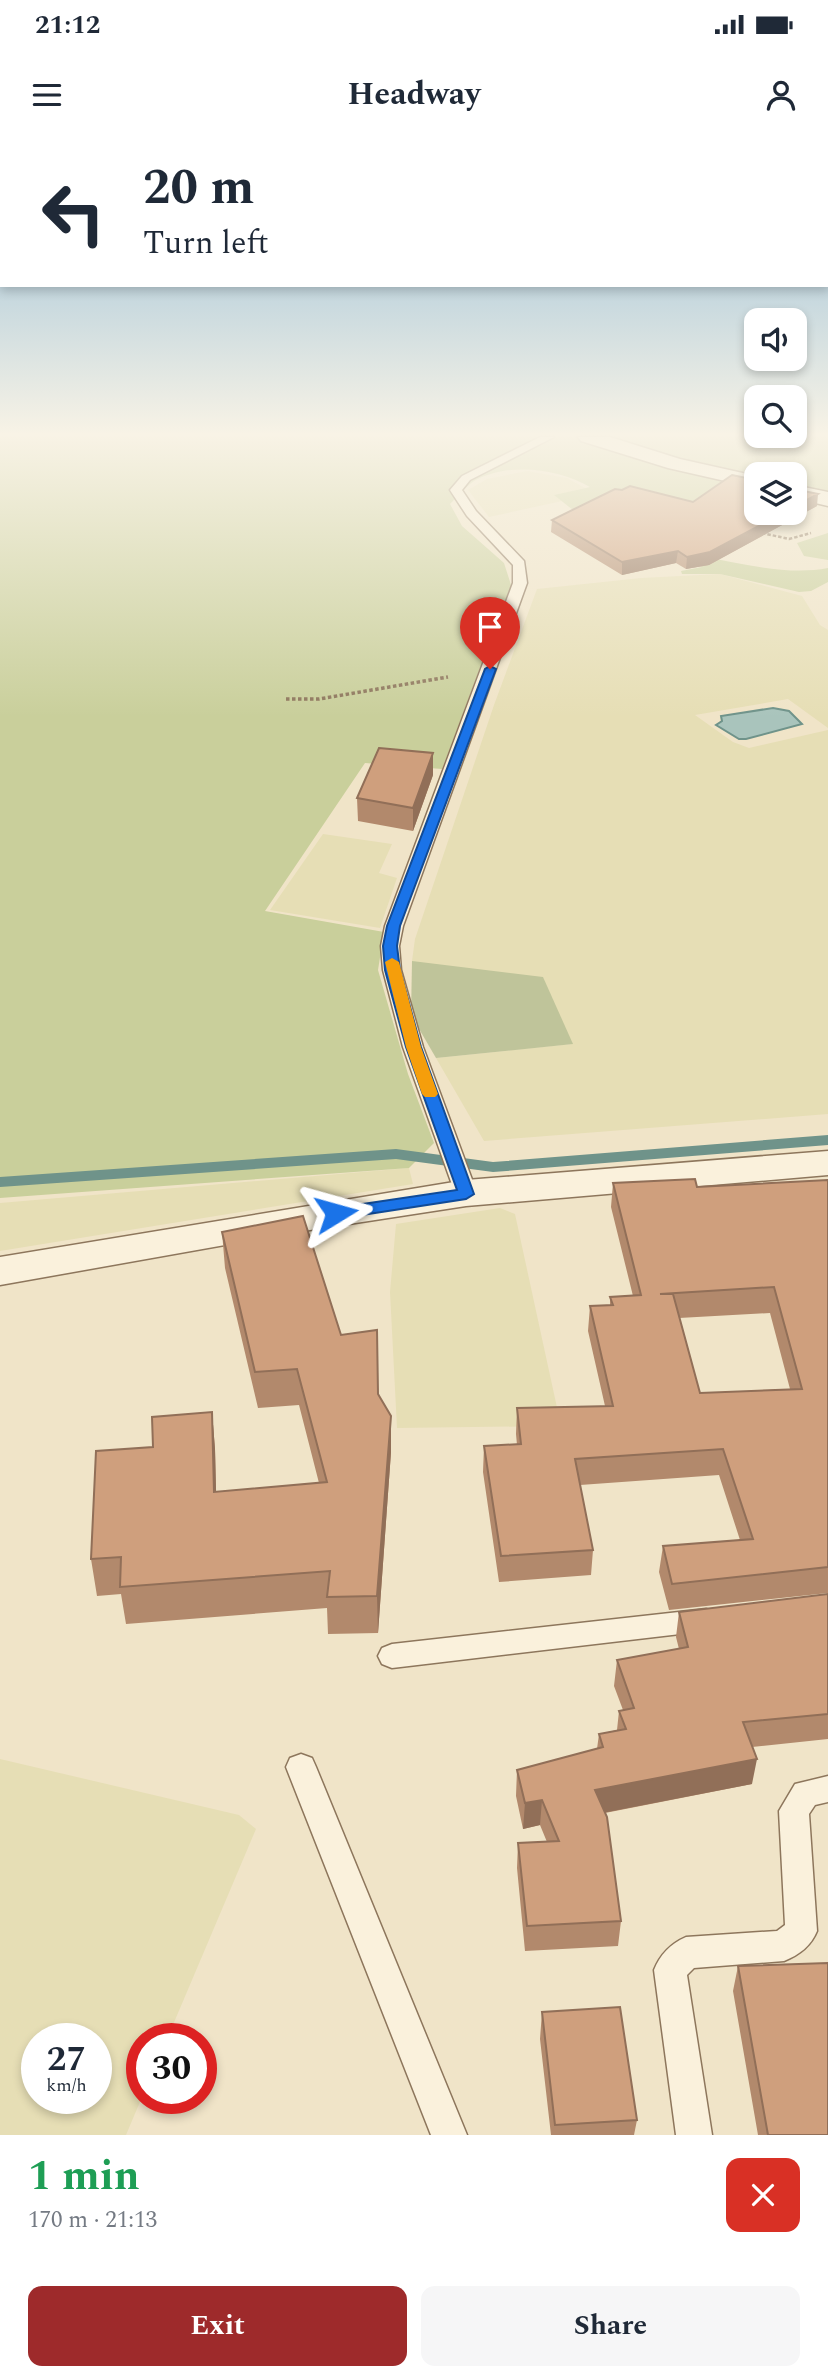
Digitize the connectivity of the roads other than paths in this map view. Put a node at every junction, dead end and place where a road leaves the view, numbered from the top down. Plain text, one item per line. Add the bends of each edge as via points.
1 (487, 530) edge
2 (828, 1163) edge
3 (466, 1194) junction
4 (0, 1272) edge
5 (733, 1617) edge
6 (392, 1656) dead end
7 (301, 1767) dead end
8 (828, 1789) edge
9 (449, 2135) edge
10 (694, 2135) edge

1 - 3 lane via 519,564 520,583 390,946 413,1047
2 - 3 street
3 - 4 street
5 - 6 lane
7 - 9 lane
8 - 10 lane via 806,1794 794,1811 801,1931 784,1947 686,1953 670,1970

